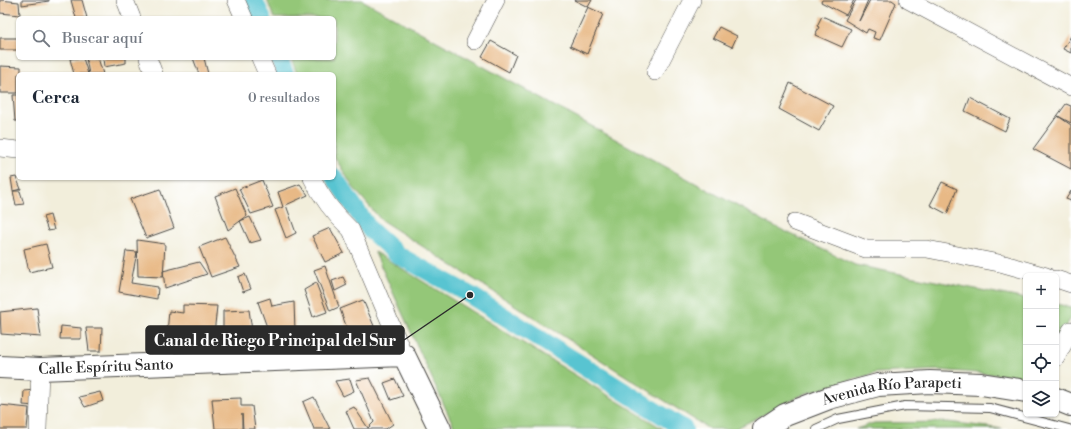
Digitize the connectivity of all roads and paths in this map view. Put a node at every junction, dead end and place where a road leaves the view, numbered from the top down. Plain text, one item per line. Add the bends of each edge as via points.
1 (124, 0) edge
2 (236, 0) edge
3 (496, 0) edge
4 (692, 0) edge
5 (908, 0) edge
6 (131, 16) edge
7 (243, 16) edge
8 (475, 40) dead end
9 (149, 60) edge
10 (261, 60) edge
11 (153, 72) edge
12 (265, 72) edge
13 (656, 72) dead end
14 (1071, 87) edge
15 (0, 148) edge
16 (16, 150) edge
17 (313, 180) edge
18 (795, 222) dead end
19 (1036, 273) edge
20 (1059, 280) edge
21 (1071, 284) edge
22 (1071, 330) edge
23 (1059, 352) edge
24 (404, 355) junction
25 (0, 367) edge
26 (40, 369) junction
27 (1023, 391) edge
28 (1059, 400) edge
29 (1071, 405) edge
30 (38, 429) edge
31 (440, 429) edge
32 (764, 429) edge
33 (816, 429) edge
34 (1069, 429) edge

1 - 6 street
2 - 7 street
3 - 8 street
4 - 13 street
5 - 14 street
9 - 11 street
10 - 12 street
15 - 16 street
17 - 24 street via 320,195 351,230
18 - 19 street via 866,250 927,249
20 - 21 street
22 - 23 street
24 - 26 main road, Calle Espíritu Santo
24 - 31 main road
25 - 26 main road, Calle Espíritu Santo
26 - 30 street
27 - 32 main road, Avenida Río Parapeti via 973,383 878,385 829,398 785,415
28 - 29 main road
33 - 34 lane via 838,419 905,406 990,408

